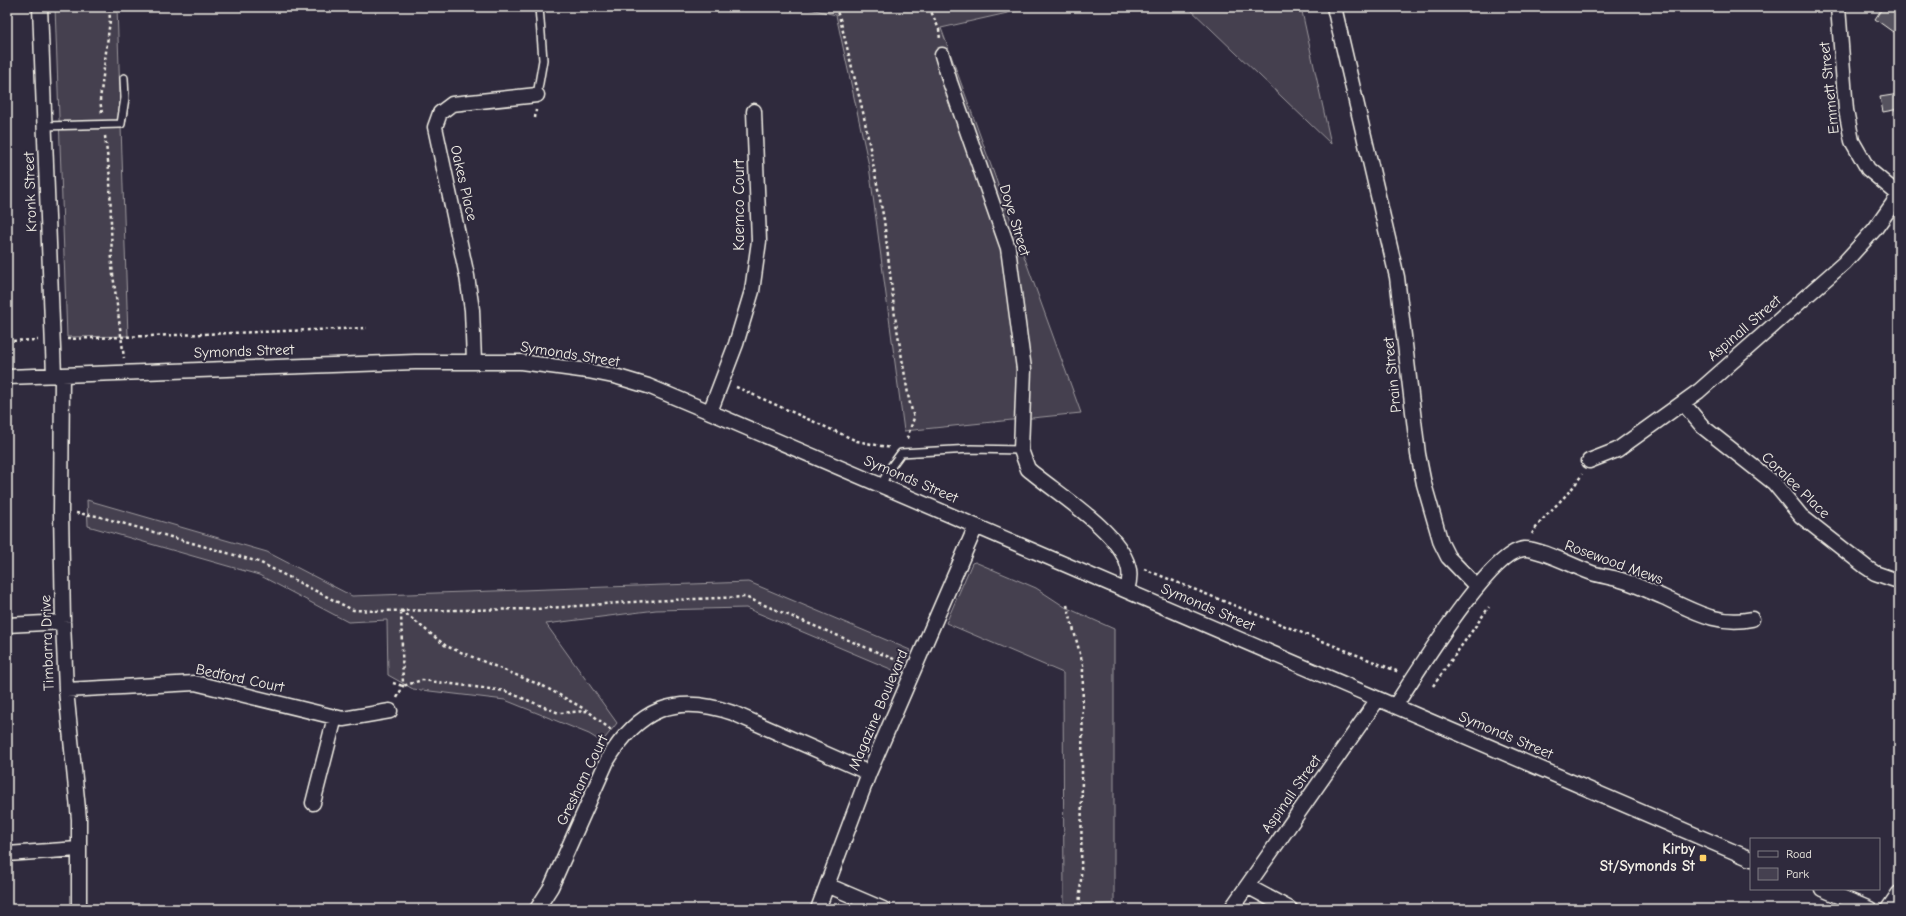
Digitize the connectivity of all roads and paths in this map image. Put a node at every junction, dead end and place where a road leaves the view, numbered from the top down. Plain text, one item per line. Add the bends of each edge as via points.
1 (40, 7) edge
2 (109, 7) edge
3 (539, 7) edge
4 (835, 7) edge
5 (930, 7) edge
6 (1334, 7) edge
7 (1838, 7) edge
8 (942, 55) joint
9 (124, 78) dead end
10 (537, 95) joint
11 (754, 111) dead end
12 (103, 124) junction
13 (44, 126) junction
14 (1899, 195) edge
15 (367, 328) dead end
16 (121, 337) junction
17 (64, 339) dead end
18 (39, 340) dead end
19 (7, 341) edge
20 (474, 361) junction
21 (126, 372) junction
22 (58, 375) junction
23 (7, 377) edge
24 (734, 386) dead end
25 (1683, 403) junction
26 (710, 412) junction
27 (1021, 450) junction
28 (901, 453) junction
29 (1590, 461) joint
30 (881, 485) junction
31 (61, 511) junction
32 (976, 526) junction
33 (1523, 549) junction
34 (1127, 561) junction
35 (1895, 580) dead end
36 (1477, 587) junction
37 (1126, 590) junction
38 (1067, 605) dead end
39 (1489, 607) dead end
40 (401, 610) junction
41 (1752, 619) dead end
42 (63, 622) junction
43 (7, 624) edge
44 (915, 668) junction
45 (1405, 674) dead end
46 (393, 683) dead end
47 (403, 686) junction
48 (1433, 686) dead end
49 (66, 690) junction
50 (1378, 699) junction
51 (1395, 706) junction
52 (390, 711) joint
53 (588, 711) junction
54 (335, 717) junction
55 (618, 742) junction
56 (870, 773) junction
57 (313, 803) dead end
58 (78, 849) junction
59 (7, 854) edge
60 (1750, 859) edge
61 (826, 885) junction
62 (1247, 886) junction
63 (1824, 890) edge
64 (1899, 893) edge
65 (79, 909) edge
66 (537, 909) edge
67 (818, 909) edge
68 (883, 909) edge
69 (1079, 909) edge
70 (1231, 909) edge
71 (1290, 909) edge
72 (1870, 909) edge
73 (1888, 909) edge

1 - 13 street, Kronk Street
2 - 12 path via 110,20 100,100
3 - 10 lane via 543,60
4 - 28 path via 863,112 884,220 895,317 914,418
5 - 8 path via 939,29
6 - 36 street, Prain Street via 1397,277 1418,454 1424,484 1441,543 1448,557
7 - 14 street, Emmett Street via 1846,110 1852,140 1868,170
8 - 27 street, Doye Street via 1008,248 1024,369
9 - 12 lane via 125,98 121,124
10 - 20 street, Oakes Place via 452,104 440,113 435,127 468,276
11 - 26 street, Kaemco Court via 759,241 752,291 736,344
12 - 13 lane
12 - 16 path via 110,178 112,267
13 - 22 street, Kronk Street
14 - 25 street, Aspinall Street via 1875,229 1844,263
15 - 16 path
16 - 17 path
16 - 21 path
18 - 19 path
20 - 21 street, Symonds Street
20 - 26 street, Symonds Street via 521,362 588,370 648,386
21 - 22 street, Symonds Street
22 - 23 street, Symonds Street
22 - 31 street, Timbarra Drive
24 - 28 path via 857,441 887,446
25 - 29 street, Aspinall Street via 1617,450
25 - 35 street, Coralee Place via 1703,427 1774,483 1792,508 1811,525 1875,573
26 - 30 street, Symonds Street
27 - 28 lane via 971,449
27 - 34 street, Doye Street via 1028,469 1093,520 1111,537
28 - 30 lane
29 - 33 path via 1567,494 1540,521
30 - 32 street, Symonds Street
31 - 40 path via 97,516 259,562 353,610
31 - 42 street, Timbarra Drive
32 - 37 street, Symonds Street
32 - 44 street, Magazine Boulevard
33 - 36 street via 1514,551 1502,560
33 - 41 street, Rosewood Mews via 1534,550 1592,573 1633,584 1714,619 1737,622
34 - 37 street, Doye Street via 1129,578
34 - 45 path
36 - 51 street
37 - 50 street, Symonds Street
38 - 69 path via 1083,665
39 - 48 path
40 - 44 path via 536,610 646,601 745,597
40 - 47 path
40 - 53 path via 446,646 545,687
42 - 43 street
42 - 49 street, Timbarra Drive
44 - 56 street, Magazine Boulevard
46 - 47 path
47 - 52 path
47 - 53 path via 422,680 505,691 559,713
49 - 54 street, Bedford Court via 195,683
49 - 58 street, Timbarra Drive via 76,784
50 - 51 street, Symonds Street
50 - 62 street, Aspinall Street
51 - 60 street, Symonds Street
52 - 54 street, Bedford Court via 343,719
53 - 55 path via 610,728
54 - 57 street
55 - 56 street, Gresham Court via 642,719 657,711 694,704 712,706
55 - 66 street, Gresham Court via 607,761 551,887
56 - 61 street, Magazine Boulevard
58 - 59 street
58 - 65 street, Timbarra Drive
61 - 67 street, Magazine Boulevard
61 - 68 street
62 - 70 street, Aspinall Street
62 - 71 street
63 - 72 street
64 - 73 street

